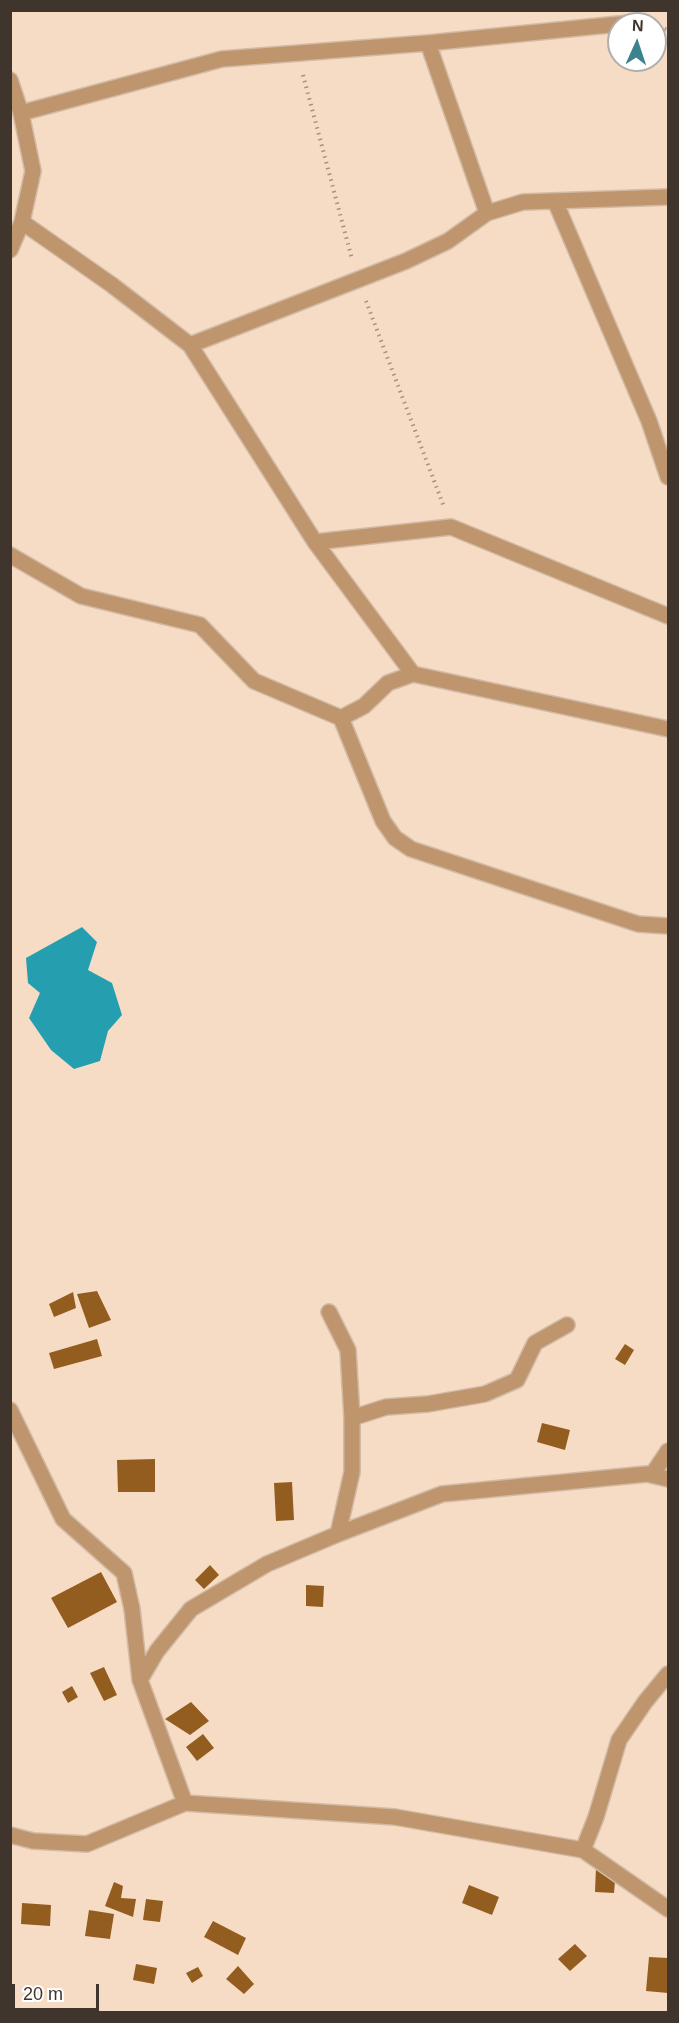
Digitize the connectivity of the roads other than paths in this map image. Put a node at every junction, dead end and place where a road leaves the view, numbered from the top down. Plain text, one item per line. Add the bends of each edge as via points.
1 (607, 25) edge
2 (428, 43) junction
3 (10, 80) edge
4 (21, 113) junction
5 (669, 197) edge
6 (555, 201) junction
7 (487, 213) junction
8 (22, 222) junction
9 (10, 250) edge
10 (190, 345) junction
11 (669, 477) edge
12 (315, 542) junction
13 (10, 555) edge
14 (669, 616) edge
15 (413, 675) junction
16 (341, 718) junction
17 (669, 729) edge
18 (669, 926) edge
19 (328, 1312) dead end
20 (567, 1325) dead end
21 (10, 1410) edge
22 (352, 1418) junction
23 (669, 1452) edge
24 (652, 1475) junction
25 (669, 1479) edge
26 (338, 1534) junction
27 (669, 1674) edge
28 (140, 1680) junction
29 (185, 1803) junction
30 (10, 1835) edge
31 (583, 1850) junction
32 (669, 1909) edge

1 - 2 street
2 - 4 street via 222,58
2 - 7 street
3 - 4 street
4 - 8 street via 33,171
5 - 6 street
6 - 7 street via 523,202
6 - 11 street
7 - 10 street via 448,241 406,261
8 - 9 street
8 - 10 street
10 - 12 street
12 - 14 street via 451,527
12 - 15 street
13 - 16 street via 81,596 200,625 254,681
15 - 16 street via 388,683 364,706
15 - 17 street
16 - 18 street via 383,821 395,838 411,849 638,924
19 - 22 street via 348,1350
20 - 22 street via 535,1343 517,1380 485,1394 386,1407
21 - 28 street via 63,1519 124,1573
22 - 26 street via 352,1472
23 - 24 street
24 - 25 street
24 - 26 street via 442,1494
26 - 28 street via 267,1564 191,1609 157,1651
27 - 31 street via 619,1740
28 - 29 street
29 - 30 street via 87,1844 33,1841
29 - 31 street via 395,1817
31 - 32 street

